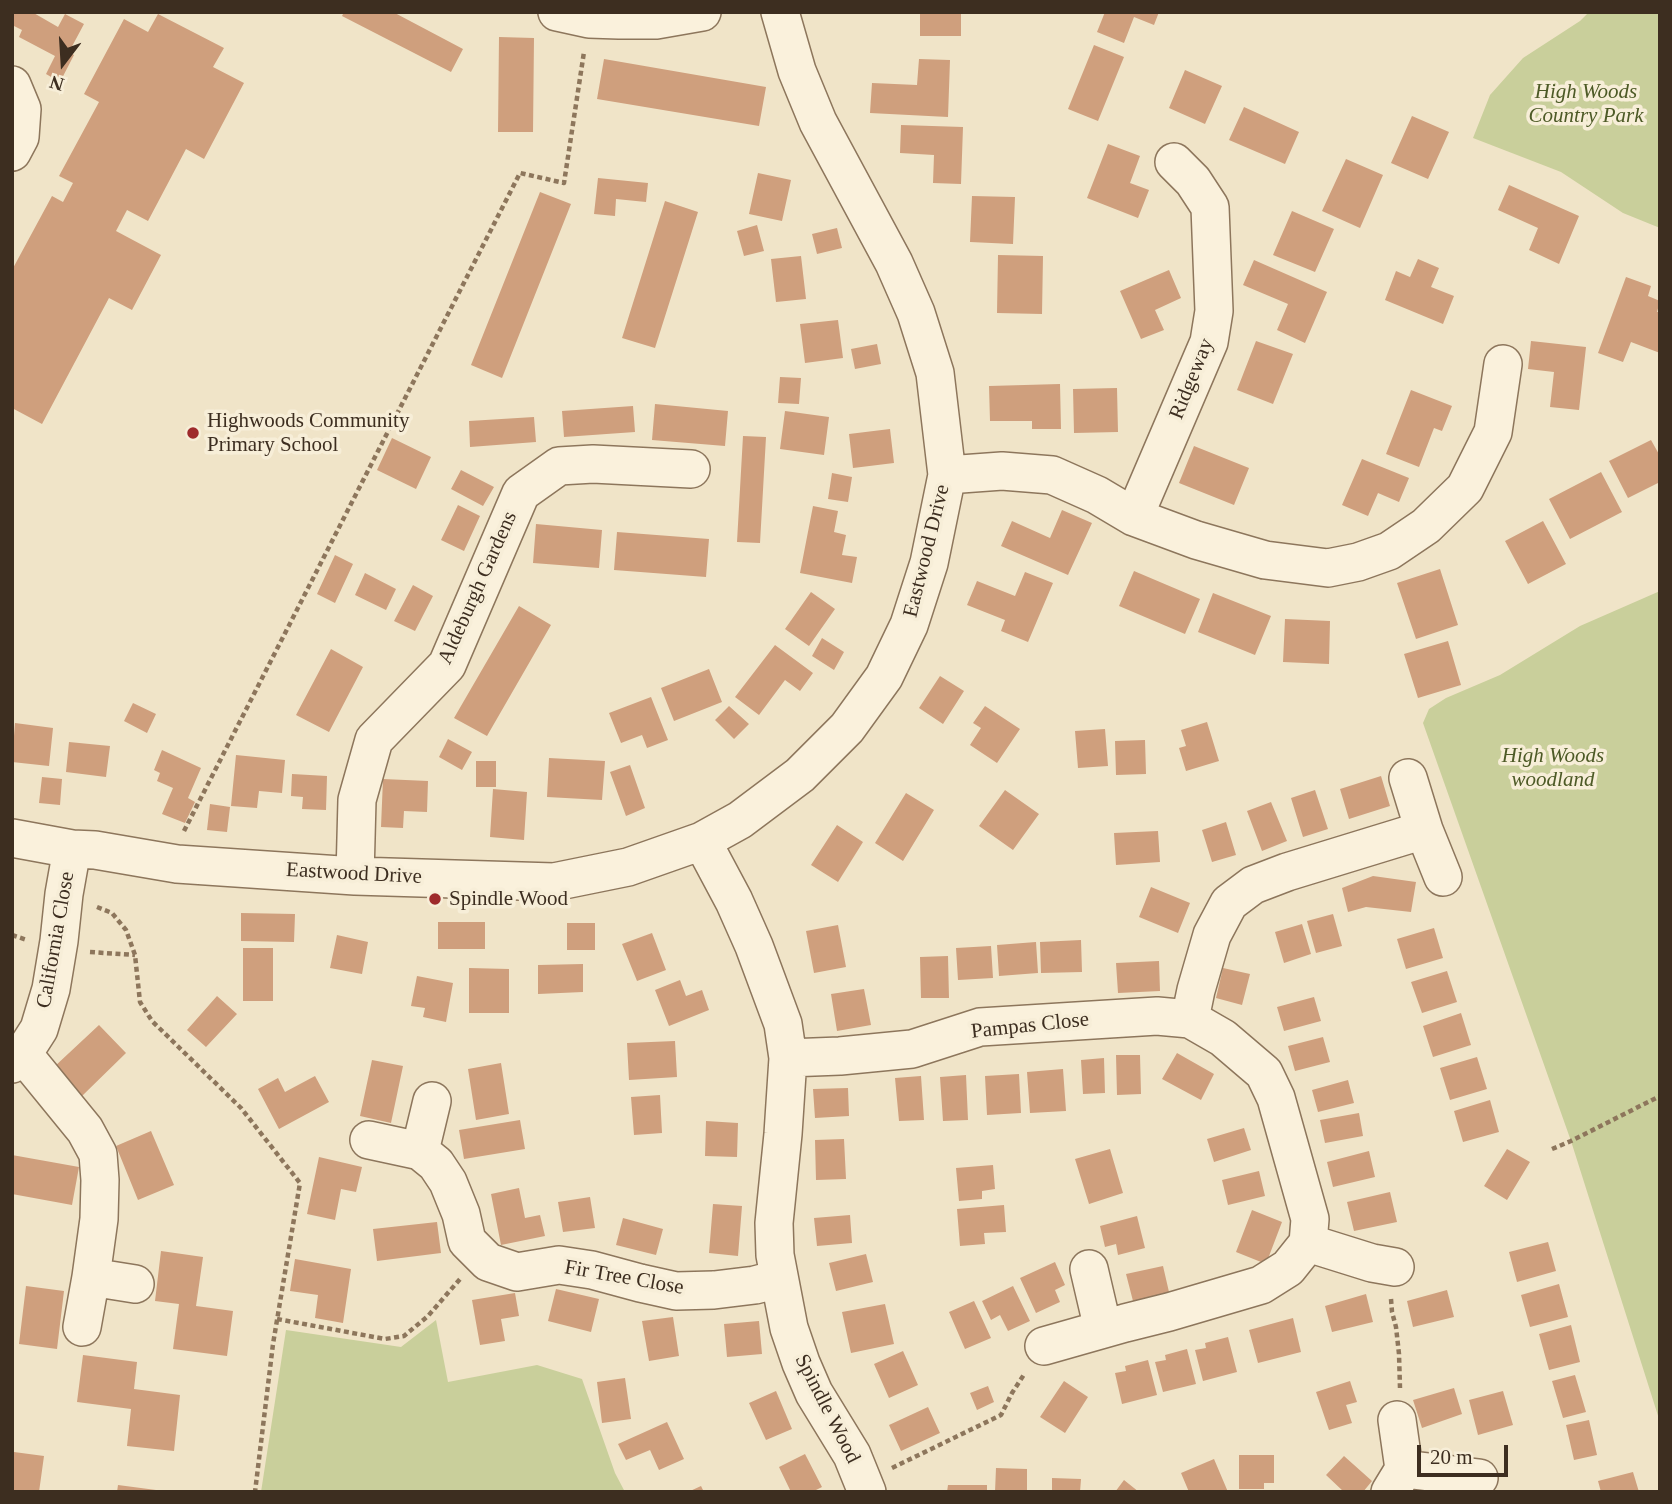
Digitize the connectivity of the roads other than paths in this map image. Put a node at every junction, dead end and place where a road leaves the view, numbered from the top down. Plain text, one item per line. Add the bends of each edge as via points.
1 (702, 12) edge
2 (780, 12) edge
3 (573, 16) edge
4 (12, 85) edge
5 (12, 152) edge
6 (1174, 162) dead end
7 (1503, 364) dead end
8 (691, 469) dead end
9 (947, 475) junction
10 (1134, 517) junction
11 (1408, 778) dead end
12 (1424, 830) junction
13 (12, 838) edge
14 (702, 841) junction
15 (72, 849) junction
16 (355, 876) junction
17 (1443, 877) dead end
18 (1189, 1019) junction
19 (788, 1058) junction
20 (17, 1059) edge
21 (432, 1101) dead end
22 (369, 1140) dead end
23 (420, 1151) junction
24 (1308, 1243) junction
25 (1395, 1267) road end
26 (1088, 1269) dead end
27 (92, 1277) junction
28 (778, 1279) junction
29 (135, 1284) dead end
30 (82, 1327) dead end
31 (1103, 1329) junction
32 (1044, 1346) road end
33 (1397, 1420) road end
34 (1479, 1478) dead end
35 (1397, 1480) edge
36 (865, 1487) edge

1 - 3 street via 656,20
2 - 9 street, Eastwood Drive via 818,122 916,313 935,373
4 - 5 street via 22,108 20,137
6 - 10 street, Ridgeway via 1210,207 1214,311 1209,342
7 - 10 street via 1493,432 1465,488 1426,526 1389,551 1328,568 1265,560
8 - 16 street, Aldeburgh Gardens via 559,466 521,493 447,665 374,740 357,800
9 - 10 street via 1002,471 1052,475
9 - 14 street, Eastwood Drive via 929,563 909,625 884,677 847,728 800,775 740,820
11 - 12 street
12 - 17 street
12 - 18 street via 1276,876 1253,885 1229,903 1212,935
13 - 15 street, Eastwood Drive
14 - 16 street, Eastwood Drive via 628,867 554,882
14 - 19 street, Spindle Wood via 754,946 783,1024
15 - 16 street, Eastwood Drive via 167,863
15 - 20 street, California Close via 51,989 39,1028
18 - 19 street, Pampas Close via 1157,1016 980,1027 912,1049
18 - 24 street, Pampas Close via 1223,1038 1264,1073 1276,1098 1310,1219
19 - 28 street, Spindle Wood via 774,1223
20 - 27 street via 85,1130 98,1154 99,1219
21 - 23 street
22 - 23 street
23 - 28 street, Fir Tree Close via 448,1182 467,1241 488,1262 517,1272 559,1265 592,1270 676,1291
24 - 25 street
24 - 31 street via 1288,1268 1261,1285
26 - 31 street
27 - 29 street
27 - 30 street
28 - 36 street, Spindle Wood via 801,1363
31 - 32 street
33 - 35 street
34 - 35 street

